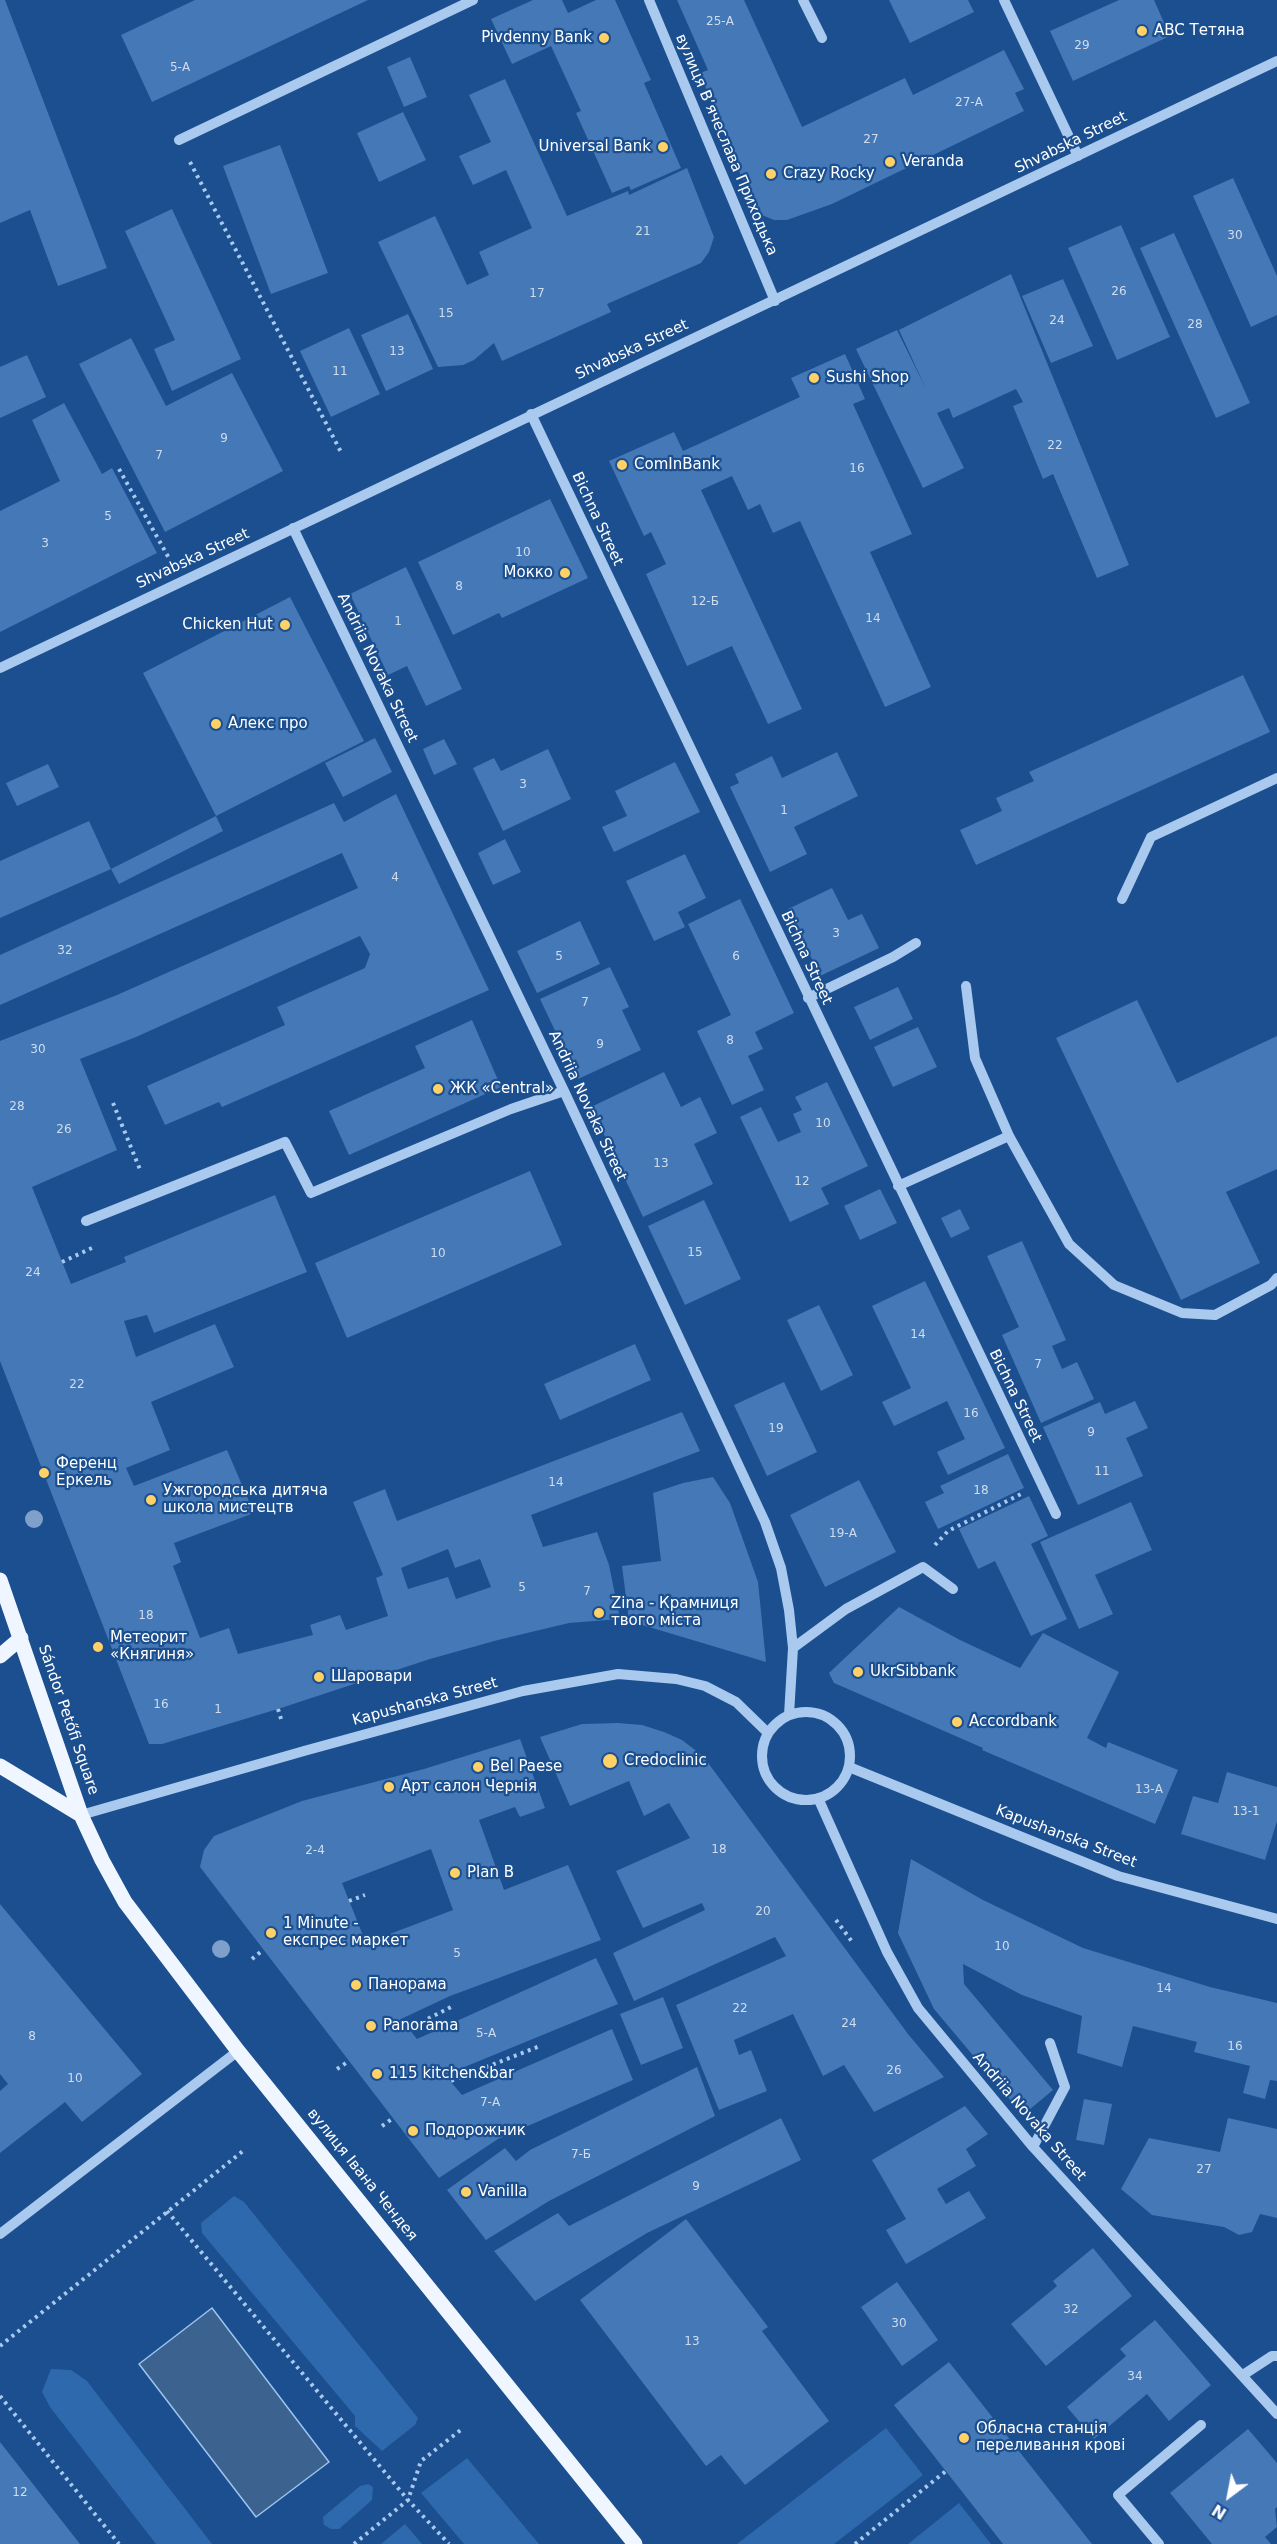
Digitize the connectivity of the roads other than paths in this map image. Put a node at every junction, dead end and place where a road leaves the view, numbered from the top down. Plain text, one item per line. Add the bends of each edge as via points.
1 (473, 0) edge
2 (649, 0) edge
3 (803, 0) edge
4 (1004, 0) edge
5 (822, 38) dead end
6 (1277, 61) edge
7 (179, 140) road end
8 (1078, 156) junction
9 (775, 301) junction
10 (531, 414) junction
11 (293, 528) junction
12 (0, 668) edge
13 (1277, 778) edge
14 (1122, 899) dead end
15 (916, 943) dead end
16 (966, 986) dead end
17 (808, 998) junction
18 (564, 1091) junction
19 (1009, 1136) junction
20 (898, 1186) junction
21 (86, 1221) dead end
22 (1277, 1278) edge
23 (1056, 1514) dead end
24 (0, 1580) edge
25 (953, 1589) dead end
26 (21, 1638) junction
27 (793, 1648) junction
28 (0, 1656) edge
29 (789, 1715) junction
30 (768, 1733) junction
31 (0, 1766) edge
32 (849, 1767) junction
33 (818, 1798) junction
34 (81, 1815) junction
35 (1277, 1919) edge
36 (1050, 2043) dead end
37 (238, 2051) junction
38 (1033, 2146) junction
39 (0, 2234) edge
40 (1277, 2356) edge
41 (1243, 2374) junction
42 (1277, 2414) edge
43 (1201, 2425) dead end
44 (635, 2544) edge
45 (1160, 2544) edge

1 - 7 street
2 - 9 street, вулиця Вʼячеслава Приходька
3 - 5 street
4 - 8 street
6 - 8 street, Shvabska Street
8 - 9 street, Shvabska Street
9 - 10 street, Shvabska Street
10 - 11 street, Shvabska Street
10 - 17 street, Bichna Street
11 - 12 street, Shvabska Street
11 - 18 street, Andriia Novaka Street
13 - 14 street via 1151,837
15 - 17 street
16 - 19 street via 975,1058
17 - 20 street, Bichna Street
18 - 21 street via 511,1109 311,1193 285,1142
18 - 27 street, Andriia Novaka Street via 765,1522 781,1568
19 - 20 street
19 - 22 street via 1069,1244 1114,1285 1182,1313 1215,1315
20 - 23 street, Bichna Street
24 - 26 main road, Sándor Petőfi Square
25 - 27 street via 923,1567 846,1610
26 - 28 main road
26 - 34 main road, Sándor Petőfi Square
27 - 29 street, Andriia Novaka Street
29 - 30 street
29 - 32 street via 817,1713 830,1719 848,1740
30 - 33 street via 762,1761 776,1788 803,1800
30 - 34 street, Kapushanska Street via 736,1702 705,1686 618,1674 523,1691
31 - 34 main road, Sándor Petőfi Square
32 - 33 street via 832,1792
32 - 35 street, Kapushanska Street via 1118,1876
33 - 38 street, Andriia Novaka Street via 887,1952 918,2008
34 - 37 main road, вулиця Івана Чендея via 126,1902
36 - 38 street via 1065,2087
37 - 39 street
37 - 44 main road, вулиця Івана Чендея
38 - 41 street, Andriia Novaka Street
40 - 41 street
41 - 42 street, Andriia Novaka Street
43 - 45 street via 1118,2495

